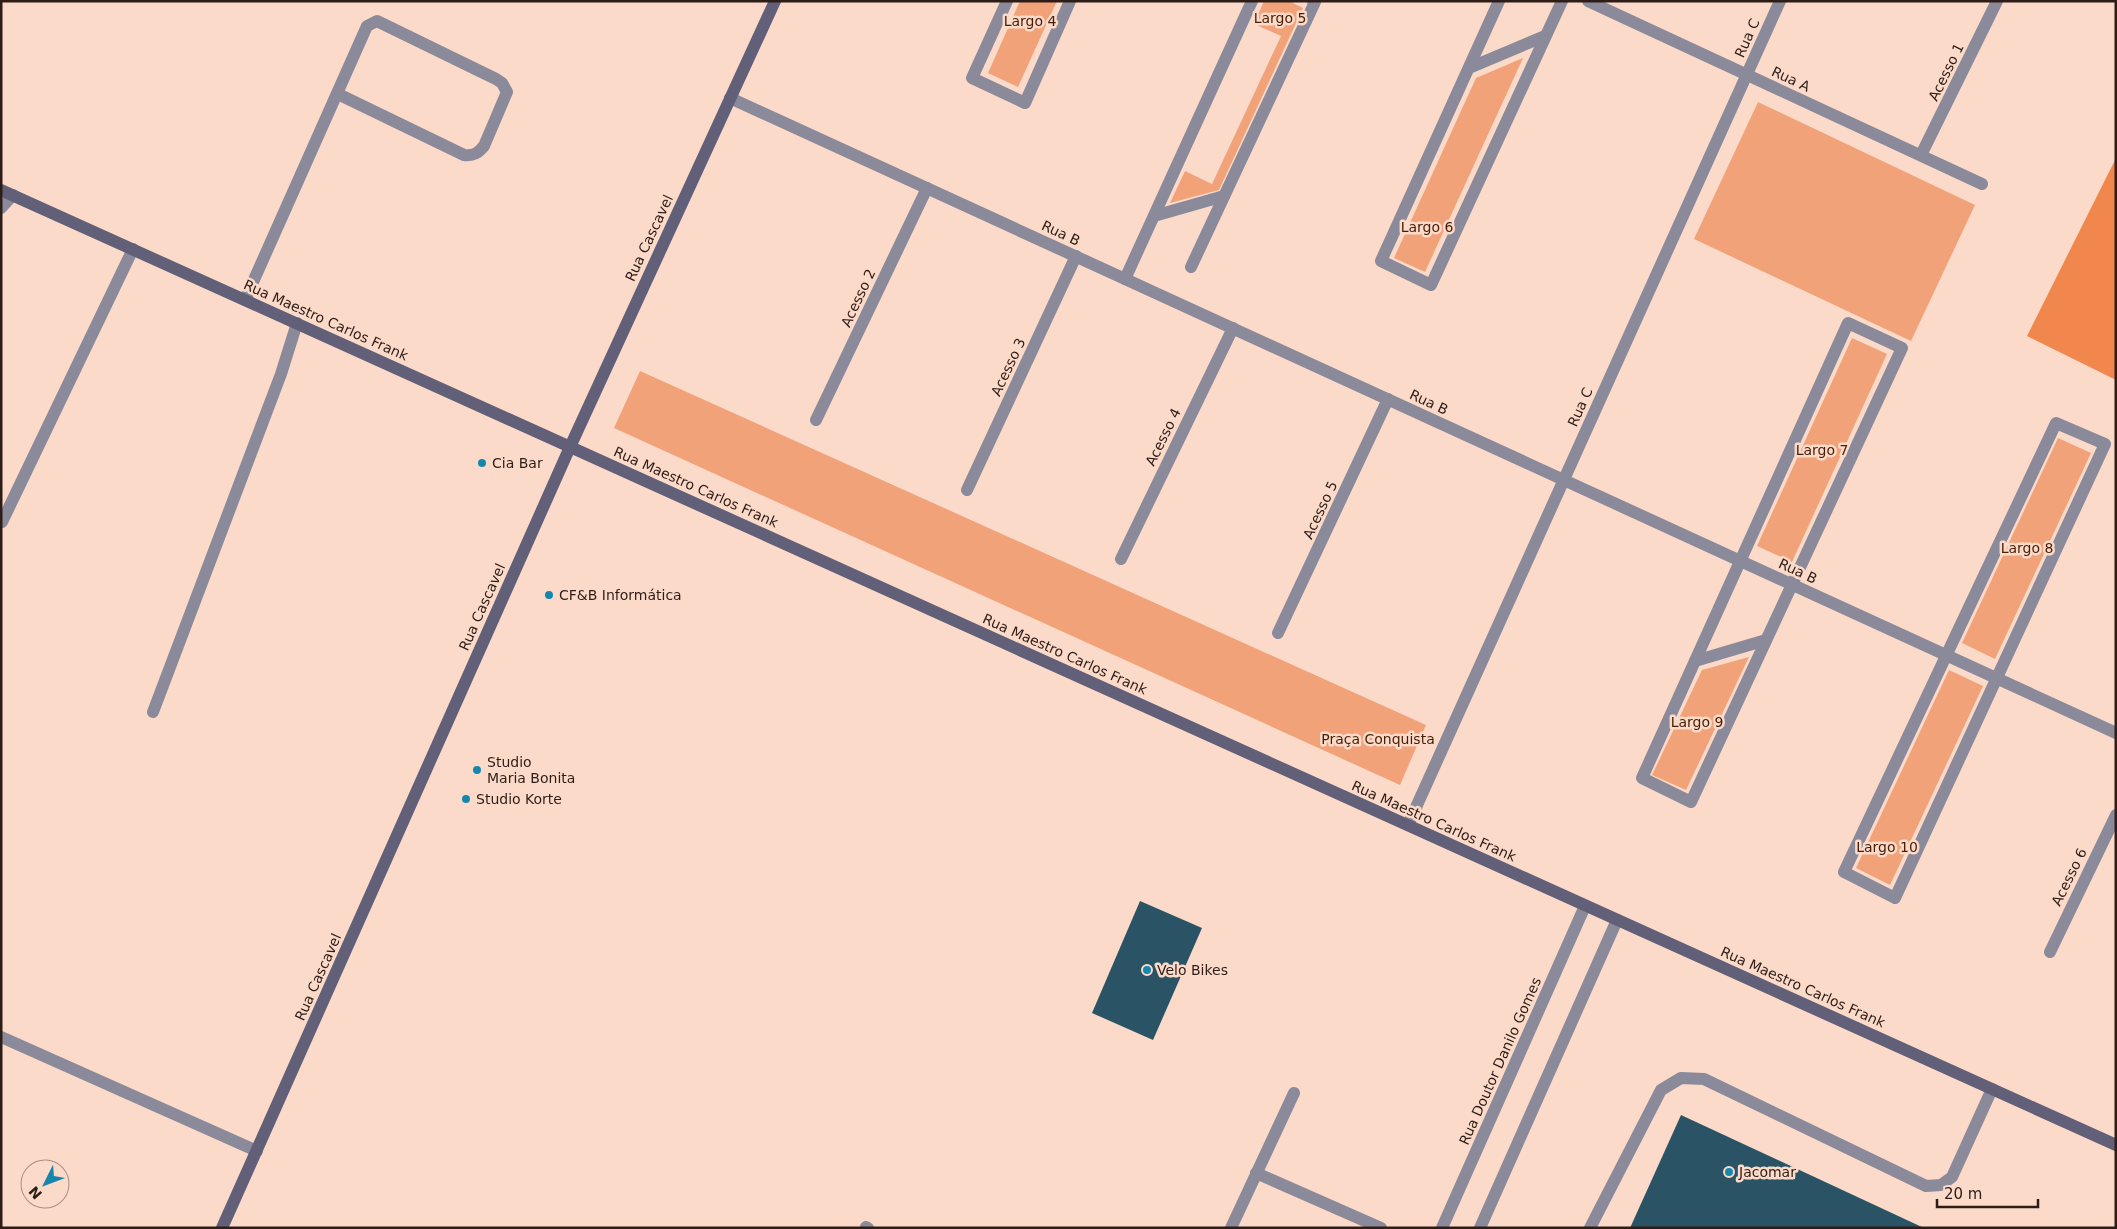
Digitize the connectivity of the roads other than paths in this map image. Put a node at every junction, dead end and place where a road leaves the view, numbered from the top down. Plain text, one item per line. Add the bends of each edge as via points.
1 (1007, 1) edge
2 (1070, 1) edge
3 (1252, 1) edge
4 (1313, 1) edge
5 (1499, 1) edge
6 (1562, 1) edge
7 (1588, 1) edge
8 (1780, 1) edge
9 (1997, 1) edge
10 (774, 2) edge
11 (1546, 36) junction
12 (1469, 68) junction
13 (1747, 75) junction
14 (338, 94) junction
15 (730, 98) junction
16 (1921, 155) junction
17 (1982, 184) dead end
18 (927, 188) junction
19 (7, 193) edge
20 (1224, 196) junction
21 (1, 208) edge
22 (1154, 216) junction
23 (132, 249) junction
24 (1076, 256) junction
25 (1192, 266) dead end
26 (1125, 279) junction
27 (245, 300) junction
28 (297, 324) junction
29 (1233, 328) junction
30 (1388, 399) junction
31 (816, 420) dead end
32 (570, 447) junction
33 (1564, 480) junction
34 (967, 490) dead end
35 (2, 522) edge
36 (1121, 559) dead end
37 (1740, 560) junction
38 (1792, 585) junction
39 (1278, 633) dead end
40 (1766, 640) junction
41 (1947, 656) junction
42 (1695, 661) junction
43 (1997, 678) junction
44 (153, 712) dead end
45 (2116, 733) edge
46 (2116, 815) edge
47 (1408, 825) junction
48 (1585, 906) junction
49 (1617, 920) junction
50 (2050, 952) dead end
51 (1, 1037) edge
52 (1992, 1089) junction
53 (1294, 1093) dead end
54 (2116, 1145) edge
55 (256, 1151) junction
56 (1256, 1173) junction
57 (222, 1228) edge
58 (1231, 1228) edge
59 (1381, 1228) edge
60 (1442, 1228) edge
61 (1480, 1228) edge
62 (1590, 1228) edge

1 - 2 street via 972,78 1025,103
3 - 22 street
4 - 20 street
5 - 12 street
6 - 11 street
7 - 13 street, Rua A
8 - 13 street, Rua C
9 - 16 street, Acesso 1
10 - 15 main road, Rua Cascavel
11 - 12 street
11 - 12 street via 1431,285 1381,261
13 - 16 street, Rua A
13 - 33 street, Rua C
14 - 14 street via 471,156 484,146 507,92 496,79 377,21 367,26
14 - 27 street
15 - 18 street, Rua B
15 - 32 main road, Rua Cascavel
16 - 17 street, Rua A
18 - 24 street, Rua B
18 - 31 street, Acesso 2
19 - 21 street
19 - 23 main road, Rua Maestro Carlos Frank
20 - 22 street
20 - 25 street
22 - 26 street
23 - 27 main road, Rua Maestro Carlos Frank
23 - 35 street
24 - 26 street, Rua B
24 - 34 street, Acesso 3
26 - 29 street, Rua B
27 - 28 main road, Rua Maestro Carlos Frank
28 - 32 main road, Rua Maestro Carlos Frank
28 - 44 street via 278,383
29 - 30 street, Rua B
29 - 36 street, Acesso 4
30 - 33 street, Rua B
30 - 39 street, Acesso 5
32 - 47 main road, Rua Maestro Carlos Frank
32 - 55 main road, Rua Cascavel
33 - 37 street, Rua B
33 - 47 street, Rua C
37 - 38 street, Rua B
37 - 38 street via 1848,323 1902,348
37 - 42 street
38 - 40 street
38 - 41 street, Rua B
40 - 42 street
40 - 42 street via 1691,802 1642,778
41 - 43 street, Rua B
41 - 43 street via 1844,872 1895,898
41 - 43 street via 2056,423 2105,444
43 - 45 street, Rua B
46 - 50 street, Acesso 6
47 - 48 main road, Rua Maestro Carlos Frank
48 - 49 main road, Rua Maestro Carlos Frank
48 - 60 street, Rua Doutor Danilo Gomes
49 - 52 main road, Rua Maestro Carlos Frank
49 - 61 street
51 - 55 street
52 - 54 main road, Rua Maestro Carlos Frank
52 - 62 street via 1952,1177 1941,1185 1926,1186 1704,1079 1681,1078 1661,1090
53 - 56 street
55 - 57 main road, Rua Cascavel
56 - 58 street
56 - 59 street

